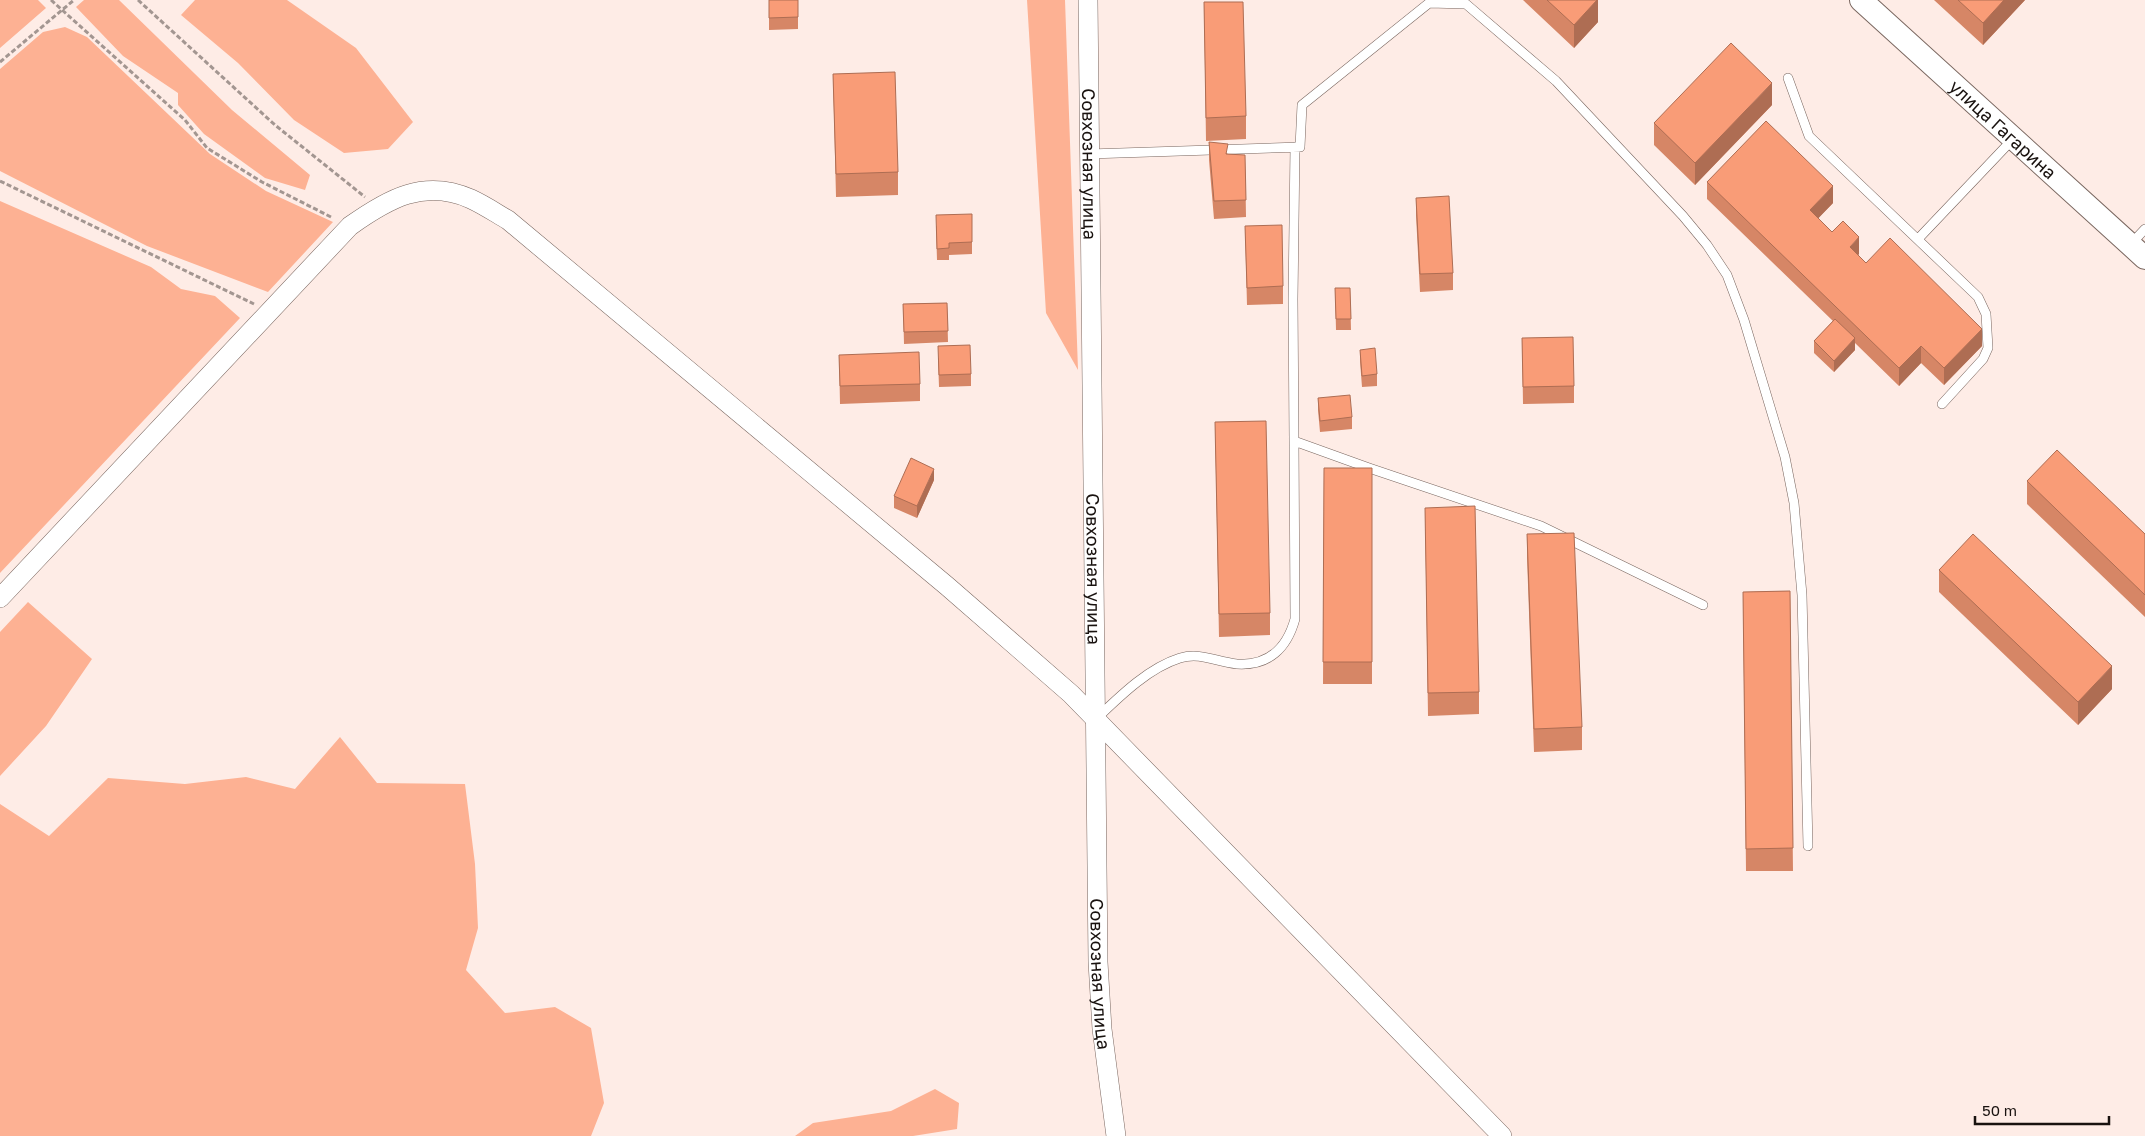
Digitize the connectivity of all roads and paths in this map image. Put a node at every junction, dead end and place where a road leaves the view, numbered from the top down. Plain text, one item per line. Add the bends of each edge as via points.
1 (51, 0) edge
2 (74, 0) edge
3 (138, 0) edge
4 (1088, 0) edge
5 (1861, 0) edge
6 (63, 10) junction
7 (0, 62) edge
8 (1788, 78) dead end
9 (2014, 138) junction
10 (1295, 147) junction
11 (1089, 154) junction
12 (0, 181) edge
13 (377, 207) junction
14 (350, 226) junction
15 (1918, 239) junction
16 (2140, 244) edge
17 (270, 312) junction
18 (1942, 404) dead end
19 (1294, 441) junction
20 (0, 598) edge
21 (1703, 605) dead end
22 (1096, 720) junction
23 (1808, 846) dead end
24 (1116, 1136) edge
25 (1502, 1136) edge

1 - 6 path
2 - 6 path
3 - 13 path via 275,125
4 - 11 street, Совхозная улица
5 - 9 street, улица Гагарина
6 - 7 path
6 - 14 path via 185,120 208,148 262,182
8 - 15 lane via 1809,136
9 - 15 lane
9 - 16 street, улица Гагарина
10 - 11 lane
10 - 19 lane
10 - 23 lane via 1300,147 1302,105 1429,3 1466,4 1556,81 1707,244 1727,275 1744,320 1785,457 1794,503 1802,595
11 - 22 street, Совхозная улица
12 - 17 path
13 - 14 street
13 - 22 street via 410,192 443,190 471,199 508,220 991,623
14 - 17 street
15 - 18 lane via 1978,296 1986,314 1988,348 1983,359
17 - 20 street
19 - 21 lane via 1541,526
19 - 22 lane via 1295,619 1285,644 1272,656 1254,663 1236,664 1198,656 1177,659 1119,697
22 - 24 street, Совхозная улица via 1098,962 1102,1029
22 - 25 street

